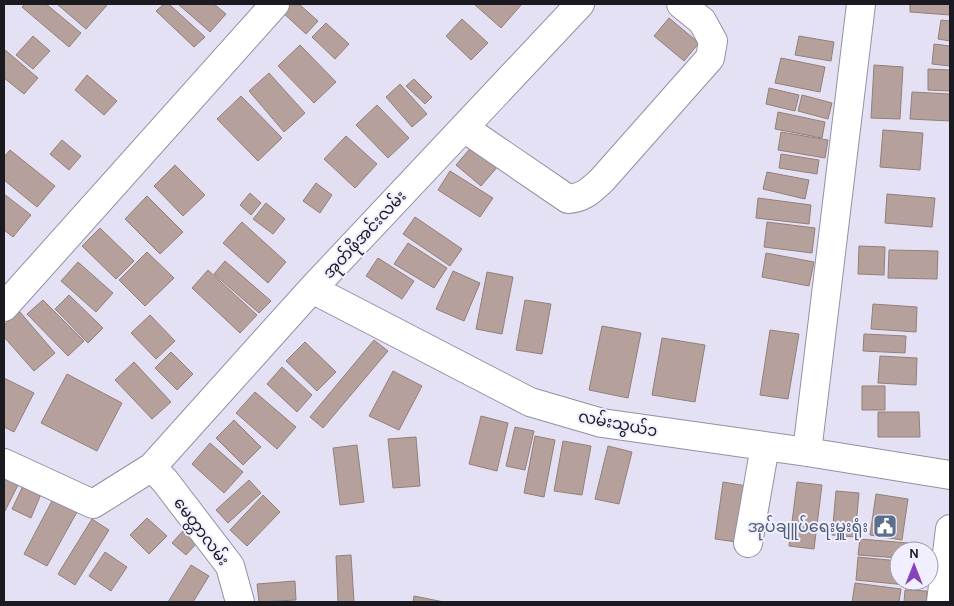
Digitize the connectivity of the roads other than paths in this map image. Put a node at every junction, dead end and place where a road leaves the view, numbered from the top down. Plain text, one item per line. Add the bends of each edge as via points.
1 (275, 4) edge
2 (580, 4) edge
3 (681, 4) edge
4 (861, 4) edge
5 (464, 128) junction
6 (312, 289) junction
7 (4, 307) edge
8 (766, 446) junction
9 (807, 452) junction
10 (4, 463) edge
11 (152, 467) junction
12 (950, 474) edge
13 (950, 530) edge
14 (748, 543) dead end
15 (240, 602) edge
16 (941, 602) edge

1 - 7 street
2 - 5 street, အုတ်ဖိုအင်းလမ်း
3 - 5 street via 702,21 713,41 710,58 602,180 583,196 568,199
4 - 9 street
5 - 6 street, အုတ်ဖိုအင်းလမ်း
6 - 8 street, လမ်းသွယ်၁ via 530,402 602,423
6 - 11 street, အုတ်ဖိုအင်းလမ်း
8 - 9 street, လမ်းသွယ်၁
8 - 14 street
9 - 12 street, လမ်းသွယ်၁
10 - 11 street, အုတ်ဖိုအင်းလမ်း via 93,504
11 - 15 street, မေတ္တာလမ်း via 230,566
13 - 16 street

